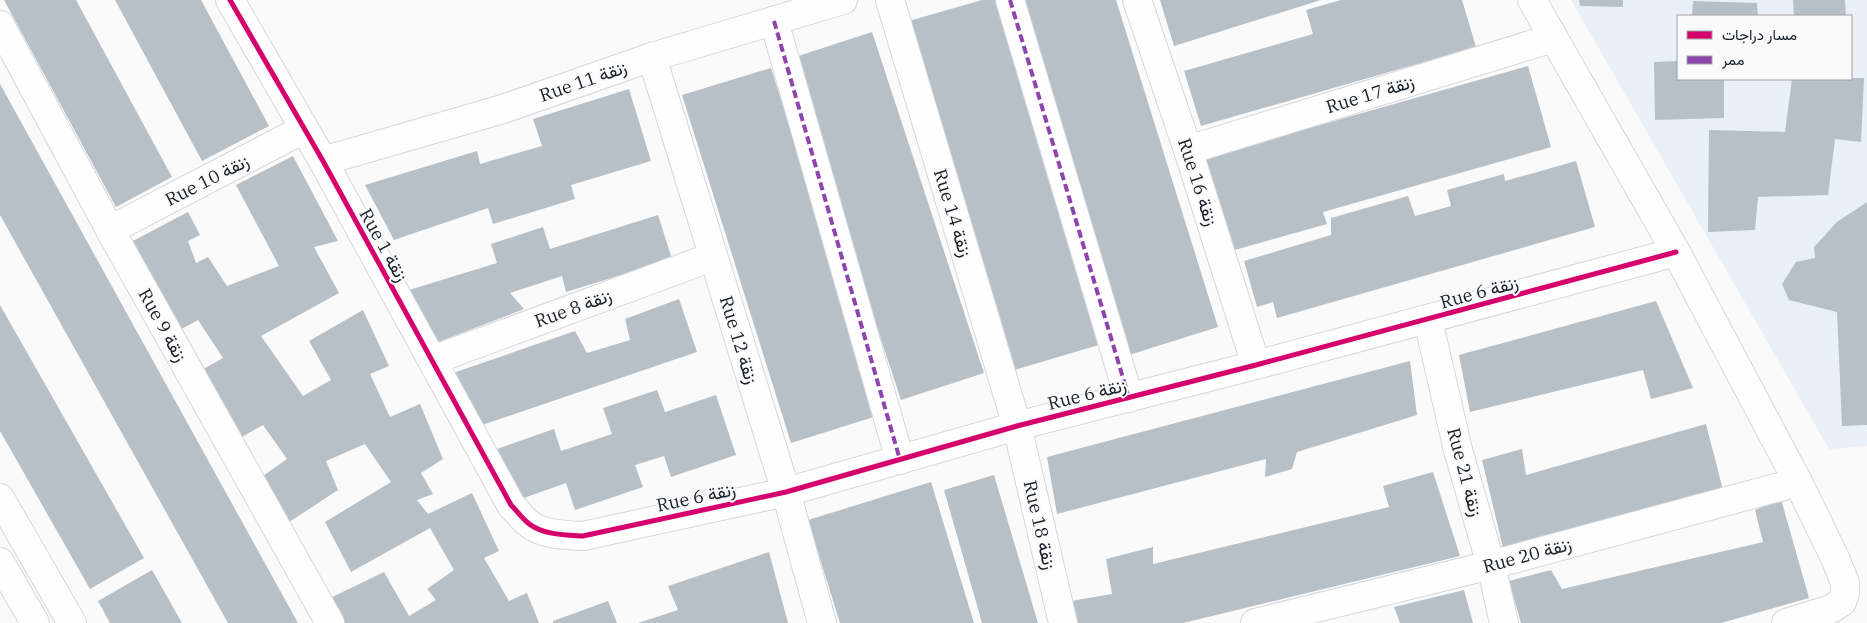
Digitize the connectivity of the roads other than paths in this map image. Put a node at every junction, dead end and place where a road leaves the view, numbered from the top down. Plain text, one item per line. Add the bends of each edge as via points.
1 (230, 0) edge
2 (843, 0) edge
3 (890, 0) edge
4 (1010, 0) edge
5 (1137, 0) edge
6 (1532, 0) edge
7 (774, 21) junction
8 (0, 25) edge
9 (1553, 38) junction
10 (652, 57) junction
11 (304, 129) junction
12 (1188, 150) junction
13 (323, 161) junction
14 (110, 230) junction
15 (1676, 252) junction
16 (712, 257) junction
17 (1428, 320) junction
18 (433, 360) junction
19 (1256, 366) junction
20 (1129, 398) junction
21 (1017, 426) junction
22 (900, 460) junction
23 (1798, 482) junction
24 (786, 492) junction
25 (0, 498) edge
26 (512, 505) joint
27 (0, 562) edge
28 (1491, 565) junction
29 (35, 623) edge
30 (72, 623) edge
31 (330, 623) edge
32 (822, 623) edge
33 (1063, 623) edge
34 (1254, 623) edge
35 (1504, 623) edge
36 (1786, 623) edge

1 - 11 street, Rue 1 زنقة
2 - 7 street, Rue 11 زنقة
3 - 21 street, Rue 14 زنقة
4 - 20 street
5 - 12 street, Rue 16 زنقة
6 - 9 street
7 - 10 street, Rue 11 زنقة
7 - 22 street
8 - 14 street, Rue 9 زنقة
9 - 12 street, Rue 17 زنقة
9 - 15 street
10 - 13 street, Rue 11 زنقة via 503,109
10 - 16 street, Rue 12 زنقة
11 - 13 street, Rue 1 زنقة
11 - 14 street, Rue 10 زنقة
12 - 19 street, Rue 16 زنقة
13 - 18 street, Rue 1 زنقة
14 - 31 street, Rue 9 زنقة
15 - 17 street, Rue 6 زنقة
15 - 23 street
16 - 18 street, Rue 8 زنقة
16 - 24 street, Rue 12 زنقة
17 - 19 street, Rue 6 زنقة
17 - 28 street, Rue 21 زنقة via 1458,450
18 - 26 street, Rue 1 زنقة
19 - 20 street, Rue 6 زنقة
20 - 21 street, Rue 6 زنقة
21 - 22 street, Rue 6 زنقة
21 - 33 street, Rue 18 زنقة
22 - 24 street, Rue 6 زنقة
23 - 28 street, Rue 20 زنقة
23 - 36 street via 1836,560 1845,583 1845,593 1842,602 1831,609
24 - 26 street, Rue 6 زنقة via 583,536 554,533 530,525
24 - 32 street, Rue 12 زنقة
25 - 30 street
27 - 29 street
28 - 34 street, Rue 20 زنقة
28 - 35 street, Rue 21 زنقة

